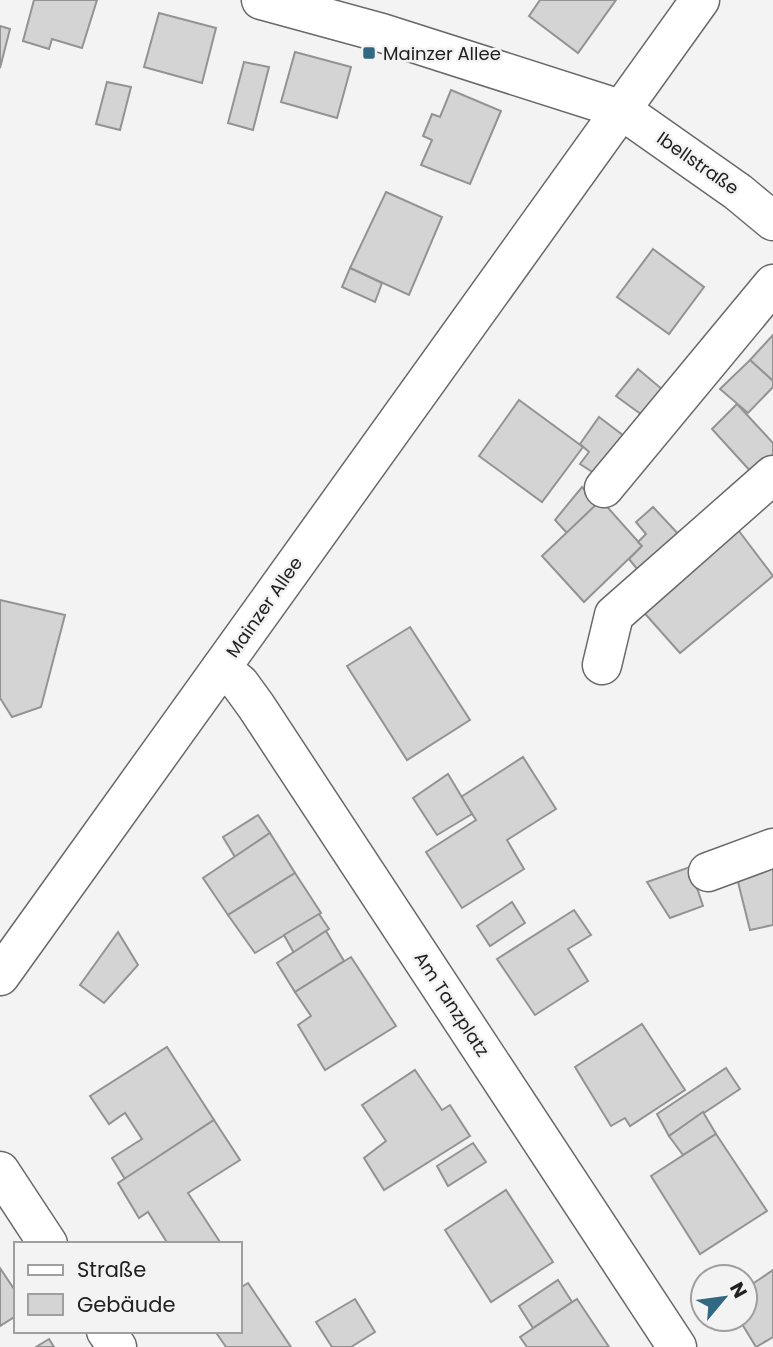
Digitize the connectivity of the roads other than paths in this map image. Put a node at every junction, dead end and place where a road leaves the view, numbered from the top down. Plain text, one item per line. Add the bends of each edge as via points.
1 (261, 0) edge
2 (700, 0) edge
3 (620, 109) junction
4 (773, 221) edge
5 (773, 284) edge
6 (773, 475) edge
7 (604, 488) dead end
8 (602, 665) dead end
9 (221, 668) junction
10 (773, 848) edge
11 (708, 873) dead end
12 (0, 976) edge
13 (0, 1171) edge
14 (47, 1242) edge
15 (677, 1347) edge

1 - 3 street, Ibellstraße via 382,33
2 - 3 street, Mainzer Allee
3 - 4 street, Ibellstraße
3 - 9 street, Mainzer Allee
5 - 7 street
6 - 8 street via 614,615
9 - 12 street, Mainzer Allee
9 - 15 street, Am Tanzplatz via 257,706
10 - 11 street
13 - 14 street

